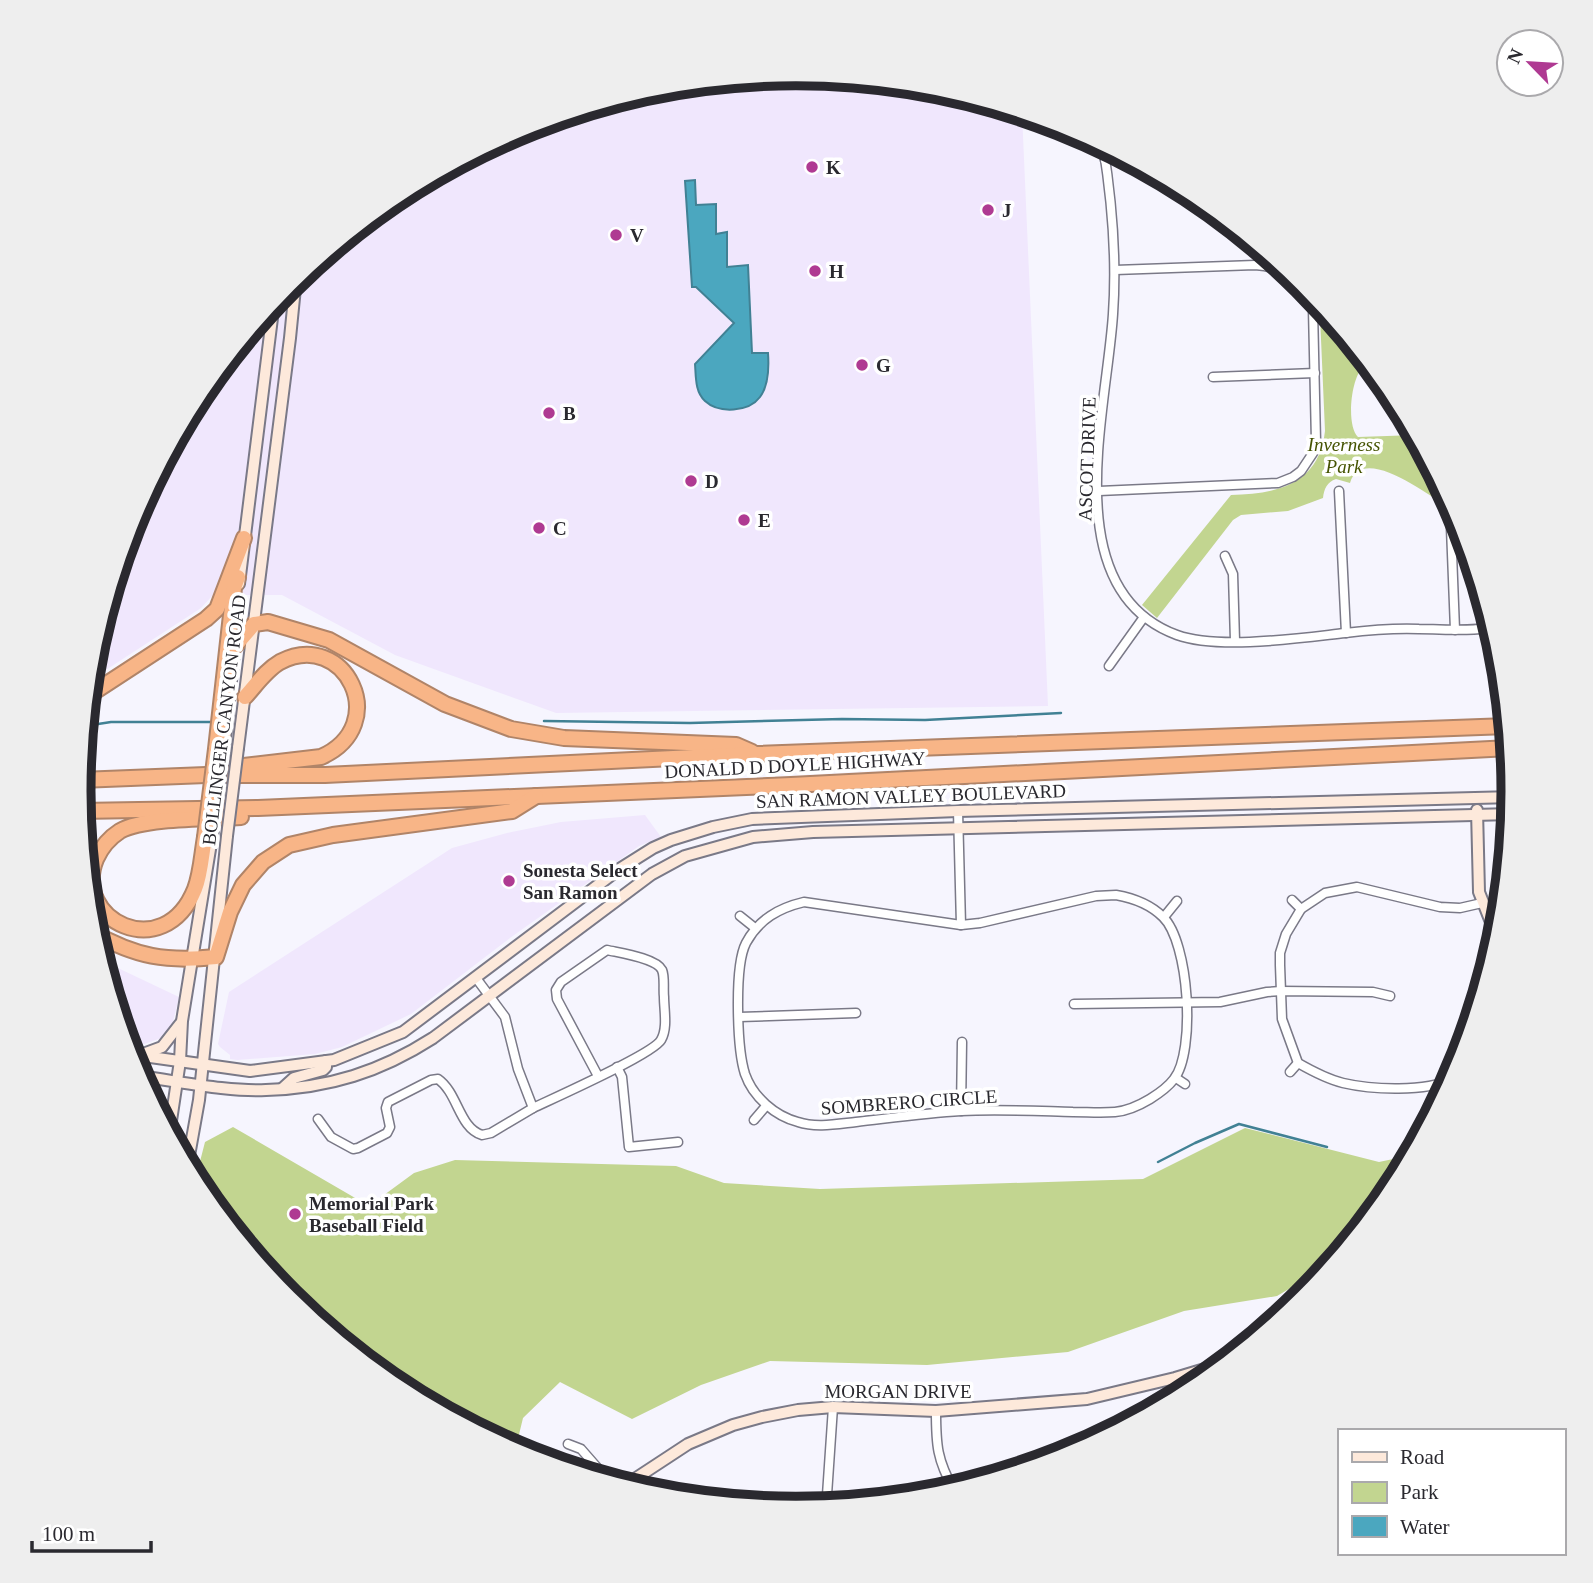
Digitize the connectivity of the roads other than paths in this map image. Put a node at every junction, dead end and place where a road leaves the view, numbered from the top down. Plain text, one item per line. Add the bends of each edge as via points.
1 (1105, 157) edge
2 (1105, 160) junction
3 (1110, 160) edge
4 (1268, 266) edge
5 (1115, 270) junction
6 (294, 295) edge
7 (1313, 311) edge
8 (272, 320) edge
9 (1315, 373) junction
10 (1213, 377) dead end
11 (1099, 491) junction
12 (1339, 491) dead end
13 (1451, 527) edge
14 (244, 538) junction
15 (1225, 556) dead end
16 (240, 573) junction
17 (1144, 617) junction
18 (254, 624) junction
19 (1483, 628) edge
20 (1455, 630) junction
21 (1346, 633) junction
22 (1235, 641) junction
23 (235, 646) junction
24 (1109, 666) dead end
25 (99, 689) edge
26 (245, 697) junction
27 (1499, 726) edge
28 (1501, 748) edge
29 (220, 749) junction
30 (756, 754) junction
31 (206, 775) junction
32 (91, 780) edge
33 (538, 796) junction
34 (1477, 797) junction
35 (1502, 797) edge
36 (258, 808) junction
37 (958, 810) junction
38 (91, 811) edge
39 (1477, 814) junction
40 (1502, 814) edge
41 (959, 828) junction
42 (208, 837) junction
43 (95, 862) edge
44 (1293, 900) dead end
45 (1177, 901) dead end
46 (1482, 903) junction
47 (100, 905) edge
48 (1301, 909) junction
49 (740, 916) dead end
50 (1164, 917) junction
51 (1490, 922) edge
52 (961, 925) junction
53 (755, 928) junction
54 (107, 939) edge
55 (216, 957) junction
56 (192, 960) junction
57 (476, 978) junction
58 (1281, 991) junction
59 (489, 996) junction
60 (1390, 996) dead end
61 (1074, 1004) dead end
62 (1186, 1004) junction
63 (856, 1013) dead end
64 (739, 1017) junction
65 (182, 1021) junction
66 (962, 1042) dead end
67 (141, 1053) edge
68 (142, 1056) edge
69 (180, 1061) junction
70 (326, 1061) junction
71 (1297, 1063) junction
72 (203, 1065) junction
73 (617, 1067) junction
74 (1290, 1072) dead end
75 (598, 1076) junction
76 (152, 1078) edge
77 (1176, 1078) junction
78 (176, 1081) junction
79 (1439, 1083) edge
80 (1185, 1084) dead end
81 (201, 1085) junction
82 (283, 1088) junction
83 (766, 1106) junction
84 (533, 1108) junction
85 (961, 1111) junction
86 (171, 1117) edge
87 (318, 1119) dead end
88 (754, 1120) dead end
89 (678, 1142) dead end
90 (190, 1151) edge
91 (1199, 1371) edge
92 (1175, 1378) junction
93 (1177, 1386) edge
94 (833, 1407) junction
95 (936, 1411) junction
96 (568, 1444) dead end
97 (598, 1468) edge
98 (636, 1478) edge
99 (949, 1480) edge
100 (826, 1496) edge

1 - 2 street, ASCOT DRIVE
2 - 3 street
2 - 5 street, ASCOT DRIVE
4 - 5 street
5 - 11 street, ASCOT DRIVE
6 - 18 main road, BOLLINGER CANYON ROAD
7 - 9 street
8 - 14 main road, BOLLINGER CANYON ROAD
9 - 10 street
9 - 11 street via 1316,442 1307,463 1293,477 1270,485
11 - 17 street, ASCOT DRIVE via 1106,562 1125,596
12 - 21 street
13 - 20 street
14 - 16 main road, BOLLINGER CANYON ROAD
14 - 25 highway via 217,609
15 - 22 street via 1233,574
16 - 23 main road, BOLLINGER CANYON ROAD
16 - 29 highway via 234,588
17 - 22 street, ASCOT DRIVE via 1195,640
17 - 24 street
18 - 23 highway
18 - 26 main road, BOLLINGER CANYON ROAD
18 - 30 highway via 268,621 329,640 445,704 511,729 564,737 736,745
19 - 20 street, ASCOT DRIVE
20 - 21 street, ASCOT DRIVE
21 - 22 street, ASCOT DRIVE
23 - 29 main road, BOLLINGER CANYON ROAD
26 - 31 highway via 281,662 319,656 348,677 356,696 357,716 344,742 321,757 218,768
26 - 55 main road, BOLLINGER CANYON ROAD, bridge
27 - 30 highway, DONALD D DOYLE HIGHWAY
28 - 33 highway, DONALD D DOYLE HIGHWAY
29 - 42 highway, bridge
30 - 31 highway, DONALD D DOYLE HIGHWAY via 325,775
31 - 32 highway, DONALD D DOYLE HIGHWAY
33 - 36 highway, DONALD D DOYLE HIGHWAY
33 - 55 highway via 512,811 289,845 263,862 243,885
34 - 35 main road, SAN RAMON VALLEY BOULEVARD
34 - 37 main road, SAN RAMON VALLEY BOULEVARD
34 - 39 main road
36 - 38 highway, DONALD D DOYLE HIGHWAY
36 - 43 highway via 248,816 145,824 119,832
37 - 41 street
37 - 57 main road, SAN RAMON VALLEY BOULEVARD via 752,819 671,840 618,870
39 - 40 main road, SAN RAMON VALLEY BOULEVARD
39 - 41 main road, SAN RAMON VALLEY BOULEVARD
39 - 46 main road
41 - 52 street
41 - 59 main road, SAN RAMON VALLEY BOULEVARD via 753,837 685,856 652,873
42 - 47 highway via 196,887 183,910 167,925 129,928
42 - 56 main road, BOLLINGER CANYON ROAD
44 - 48 street
45 - 50 street
46 - 48 street via 1440,907 1357,887 1325,893
46 - 51 main road
48 - 58 street via 1282,943
49 - 53 street
50 - 52 street via 1130,898 1106,896
50 - 62 street via 1181,952
52 - 53 street via 804,902 768,916
53 - 64 street via 739,960
54 - 56 highway via 146,957
55 - 56 highway
55 - 72 main road, BOLLINGER CANYON ROAD
56 - 65 main road, BOLLINGER CANYON ROAD
57 - 59 street
57 - 70 main road, SAN RAMON VALLEY BOULEVARD via 403,1032
58 - 60 street
58 - 62 street
58 - 71 street via 1282,1020
59 - 82 main road, SAN RAMON VALLEY BOULEVARD via 406,1055 332,1084
59 - 84 street via 505,1017
61 - 62 street
62 - 77 street via 1185,1046
63 - 64 street
64 - 83 street via 745,1073
65 - 67 main road via 162,1046
65 - 69 main road, BOLLINGER CANYON ROAD
66 - 85 street
68 - 69 main road, SAN RAMON VALLEY BOULEVARD
69 - 72 main road, SAN RAMON VALLEY BOULEVARD
69 - 78 main road, BOLLINGER CANYON ROAD
70 - 72 main road, SAN RAMON VALLEY BOULEVARD via 250,1071
70 - 82 main road via 323,1070 294,1078
71 - 74 street
71 - 79 street via 1344,1083 1416,1089
72 - 81 main road, BOLLINGER CANYON ROAD
73 - 75 street
73 - 75 street via 663,1038 663,971 648,960 607,950 556,990
73 - 89 street via 629,1147
75 - 84 street
76 - 78 main road, SAN RAMON VALLEY BOULEVARD
77 - 80 street
77 - 85 street, SOMBRERO CIRCLE via 1150,1100 1116,1112
78 - 81 main road, SAN RAMON VALLEY BOULEVARD
78 - 86 main road, BOLLINGER CANYON ROAD
81 - 82 main road, SAN RAMON VALLEY BOULEVARD via 265,1091
81 - 90 main road, BOLLINGER CANYON ROAD
83 - 85 street, SOMBRERO CIRCLE via 813,1125
83 - 88 street
84 - 87 street via 491,1133 475,1133 438,1079 387,1102 387,1133 358,1148 331,1137
91 - 92 main road, MORGAN DRIVE
92 - 93 street
92 - 95 main road, MORGAN DRIVE via 1087,1399
94 - 95 main road, MORGAN DRIVE
94 - 98 main road, MORGAN DRIVE via 733,1425 688,1444
94 - 100 street
95 - 99 street via 936,1447
96 - 97 street via 581,1449

